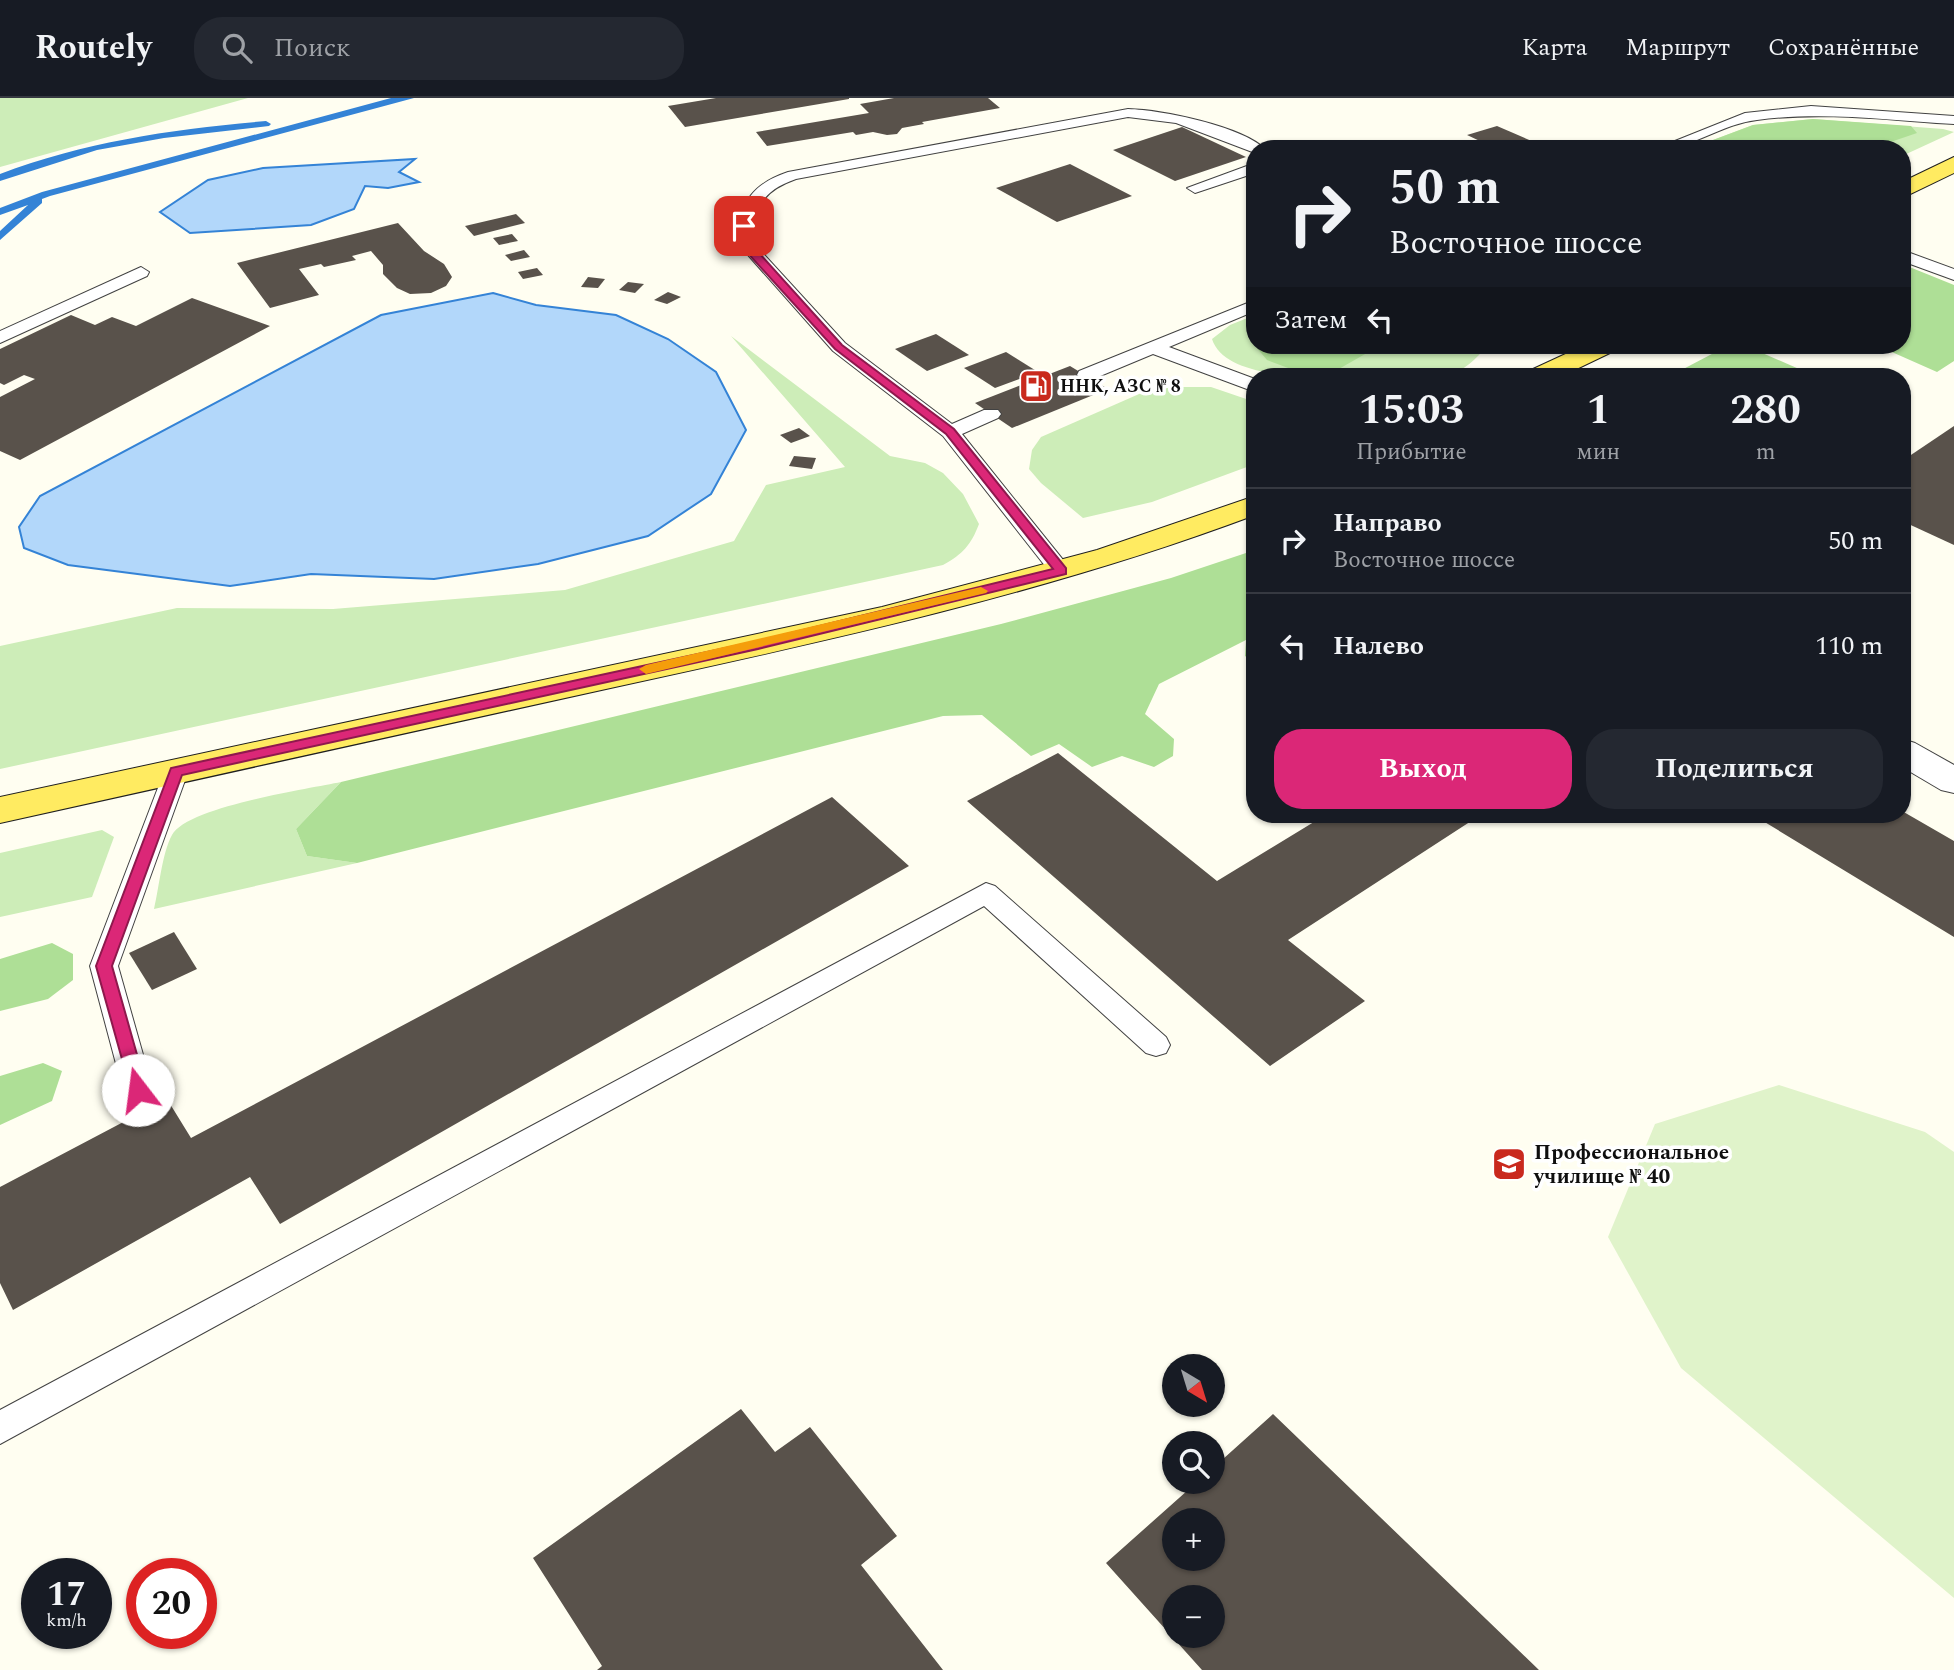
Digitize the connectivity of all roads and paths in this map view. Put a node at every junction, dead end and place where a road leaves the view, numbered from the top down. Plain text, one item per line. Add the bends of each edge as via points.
1 (1870, 98) edge
2 (1899, 114) junction
3 (1954, 120) edge
4 (1686, 140) edge
5 (1246, 144) edge
6 (1954, 164) edge
7 (1246, 171) edge
8 (1911, 186) edge
9 (1195, 188) dead end
10 (1911, 259) edge
11 (141, 272) dead end
12 (1954, 275) edge
13 (1246, 309) edge
14 (0, 338) edge
15 (1152, 347) junction
16 (1586, 354) edge
17 (1558, 368) edge
18 (1086, 375) dead end
19 (1246, 383) edge
20 (991, 414) dead end
21 (950, 432) junction
22 (1246, 509) edge
23 (1061, 571) junction
24 (1911, 756) edge
25 (176, 772) junction
26 (1954, 781) edge
27 (0, 810) edge
28 (1156, 1045) dead end
29 (138, 1090) dead end
30 (0, 1428) edge

1 - 2 lane
2 - 3 lane
2 - 4 lane via 1811,110 1750,116
5 - 21 lane via 1186,119 1129,113 793,175 761,188 752,200 740,237 839,347
6 - 8 main road
7 - 9 lane
10 - 12 lane
11 - 14 lane
13 - 15 lane
15 - 18 lane
15 - 19 lane
16 - 17 main road
20 - 21 lane
21 - 23 lane
22 - 23 main road
23 - 25 main road via 758,645
24 - 26 street
25 - 27 main road
25 - 29 lane via 104,966
28 - 30 lane via 986,892

